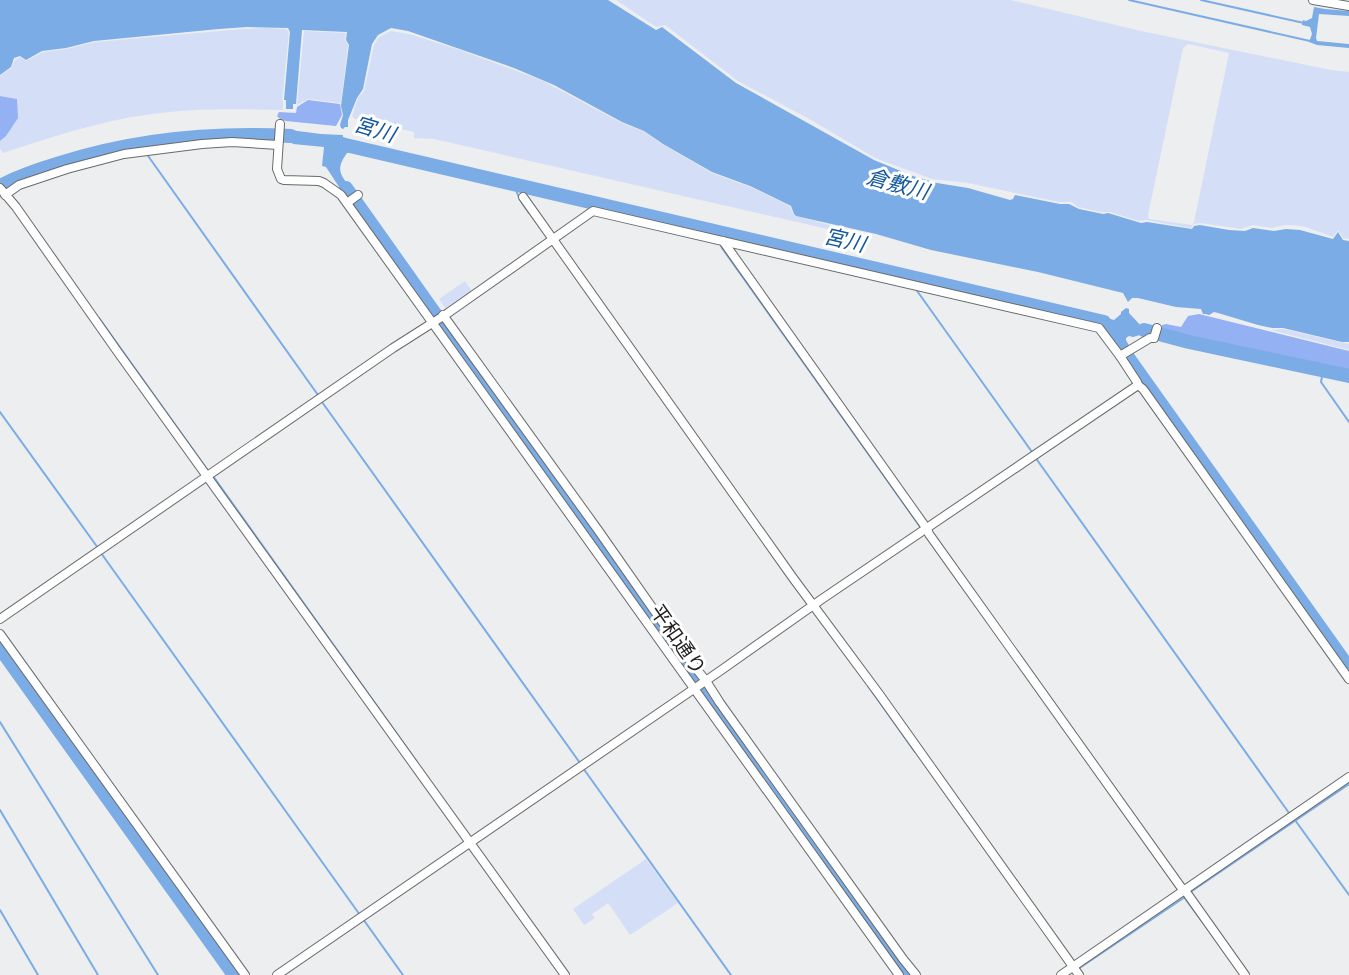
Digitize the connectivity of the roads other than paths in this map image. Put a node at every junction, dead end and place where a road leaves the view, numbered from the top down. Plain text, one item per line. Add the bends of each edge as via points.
1 (1315, 0) edge
2 (1349, 6) edge
3 (280, 126) dead end
4 (279, 143) junction
5 (4, 193) edge
6 (357, 195) dead end
7 (523, 197) dead end
8 (348, 202) junction
9 (550, 241) junction
10 (720, 241) junction
11 (438, 319) junction
12 (1156, 332) dead end
13 (1123, 354) junction
14 (1138, 385) junction
15 (211, 475) junction
16 (925, 530) junction
17 (812, 607) junction
18 (0, 619) edge
19 (0, 634) edge
20 (1349, 679) edge
21 (700, 685) junction
22 (1349, 777) edge
23 (472, 841) junction
24 (1186, 892) junction
25 (1076, 971) edge
26 (245, 975) edge
27 (277, 975) edge
28 (565, 975) edge
29 (898, 975) edge
30 (916, 975) edge
31 (1061, 975) edge
32 (1245, 975) edge

1 - 2 street
3 - 4 street
4 - 5 street via 195,144 145,151 84,164
4 - 8 street via 277,169 281,178 319,181
5 - 15 street
6 - 8 street
7 - 9 street
8 - 11 street
9 - 10 street via 593,211
9 - 11 street
9 - 17 street
10 - 13 street via 1099,328
10 - 16 street
11 - 15 street
11 - 21 street, 平和通り
11 - 21 street via 598,530 684,653
12 - 13 street via 1155,338
13 - 14 street
14 - 16 street
14 - 20 street
15 - 18 street
15 - 23 street
16 - 17 street
16 - 24 street
17 - 21 street
17 - 25 street
19 - 26 street
21 - 23 street
21 - 29 street, 平和通り
21 - 30 street via 720,703
22 - 24 street
23 - 27 street
23 - 28 street
24 - 25 street
24 - 32 street
25 - 31 street

